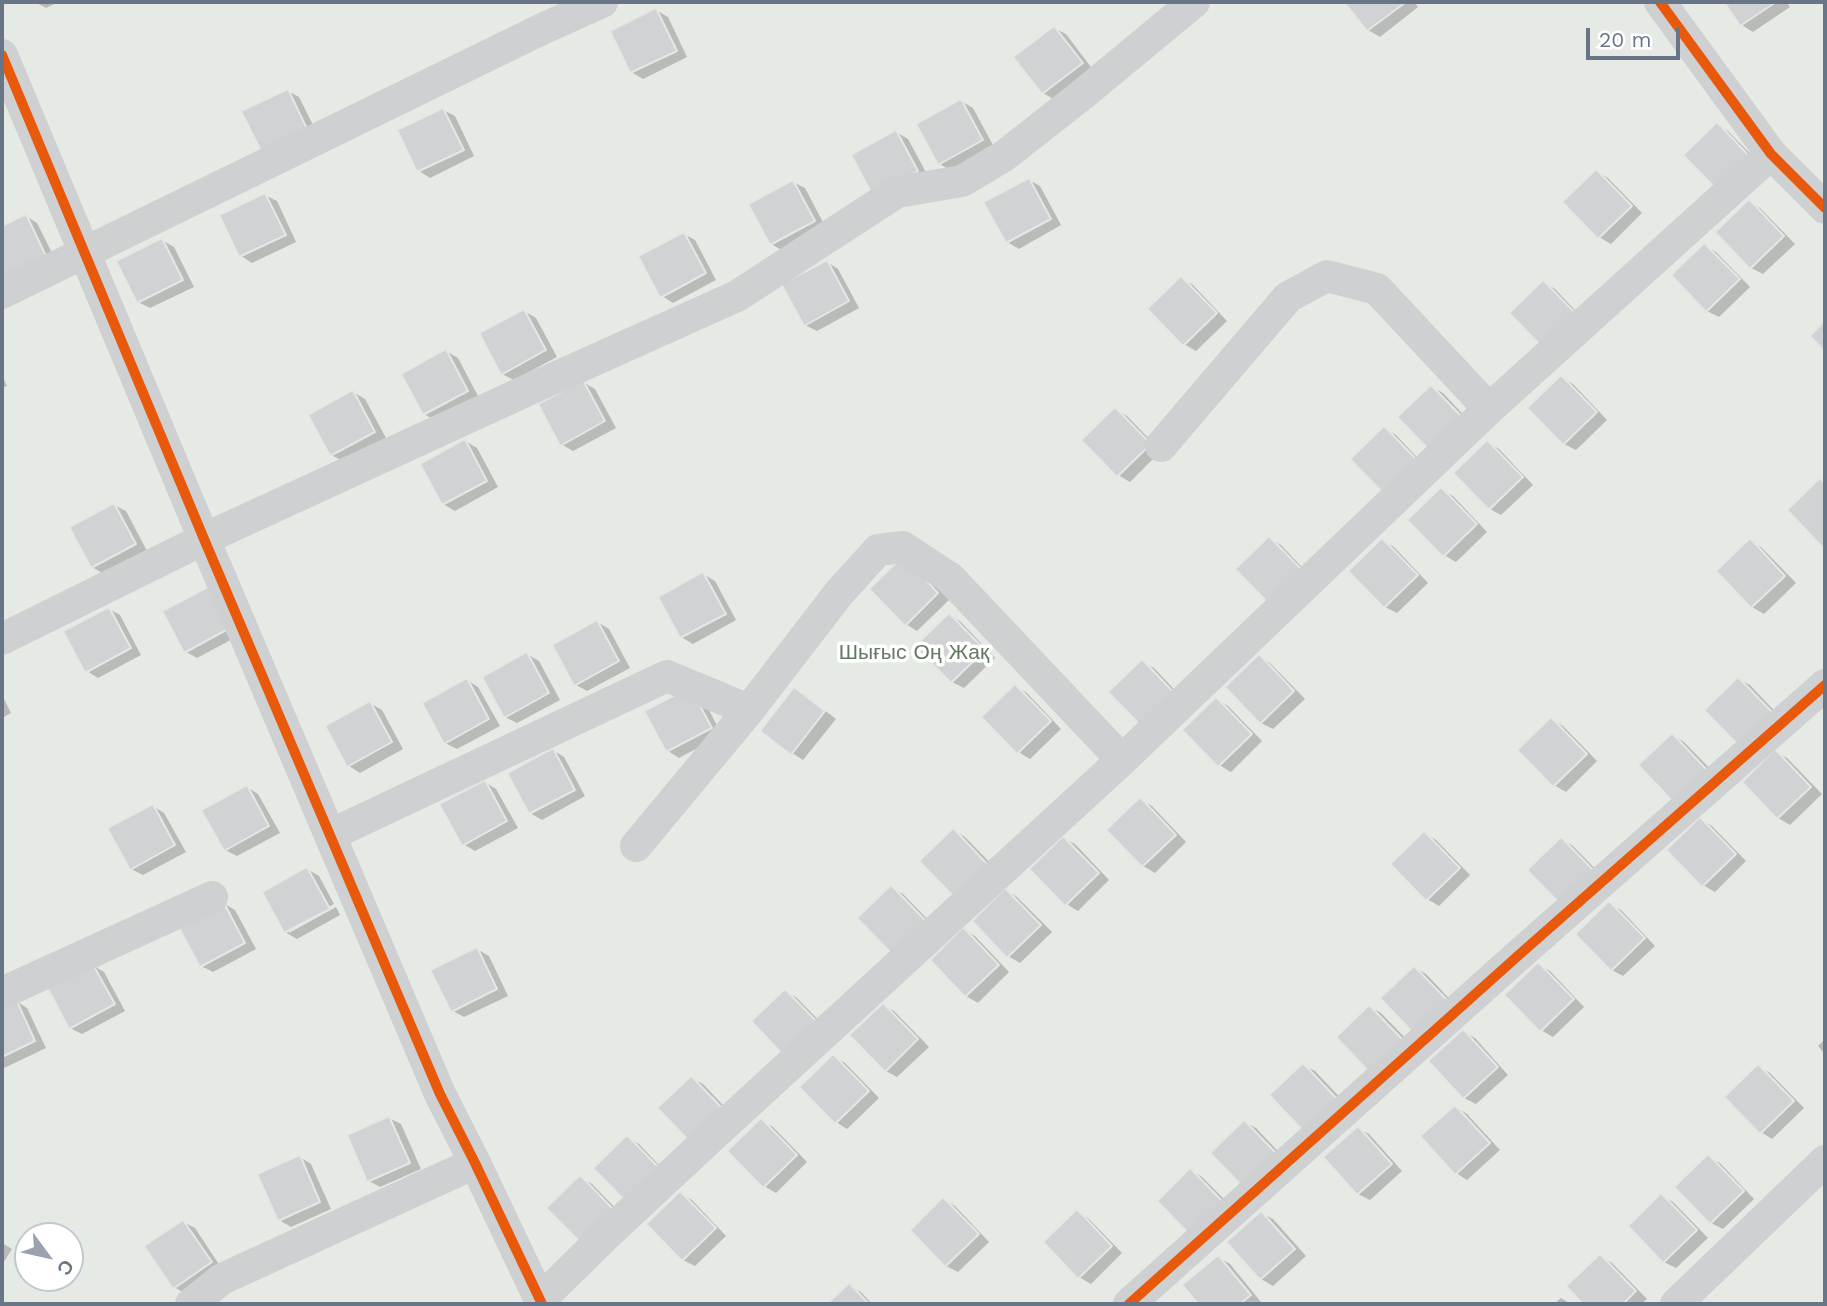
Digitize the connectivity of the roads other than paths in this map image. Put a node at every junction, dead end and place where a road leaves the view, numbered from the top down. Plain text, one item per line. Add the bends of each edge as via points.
1 (602, 2) edge
2 (1194, 2) edge
3 (1660, 2) edge
4 (2, 55) edge
5 (1771, 154) junction
6 (1825, 208) edge
7 (85, 253) junction
8 (2, 293) edge
9 (1489, 410) junction
10 (1161, 446) dead end
11 (204, 539) junction
12 (2, 639) edge
13 (1825, 685) edge
14 (749, 710) junction
15 (1122, 760) junction
16 (330, 835) junction
17 (636, 846) dead end
18 (212, 897) dead end
19 (2, 993) edge
20 (1825, 1161) edge
21 (475, 1163) junction
22 (541, 1302) edge
23 (191, 1304) edge
24 (1129, 1304) edge
25 (1676, 1304) edge

1 - 7 street
2 - 11 street via 1004,156 962,181 897,192 737,296
3 - 5 street
4 - 7 street
5 - 6 street
5 - 9 street
7 - 8 street
7 - 11 street
9 - 10 street via 1377,289 1328,276 1288,298
9 - 15 street
11 - 12 street
11 - 16 street
13 - 24 street
14 - 15 street via 878,550 903,547 950,578
14 - 16 street via 667,676
14 - 17 street
15 - 22 street via 699,1148
16 - 21 street via 440,1094
18 - 19 street
20 - 25 street
21 - 22 street
21 - 23 street via 222,1279

